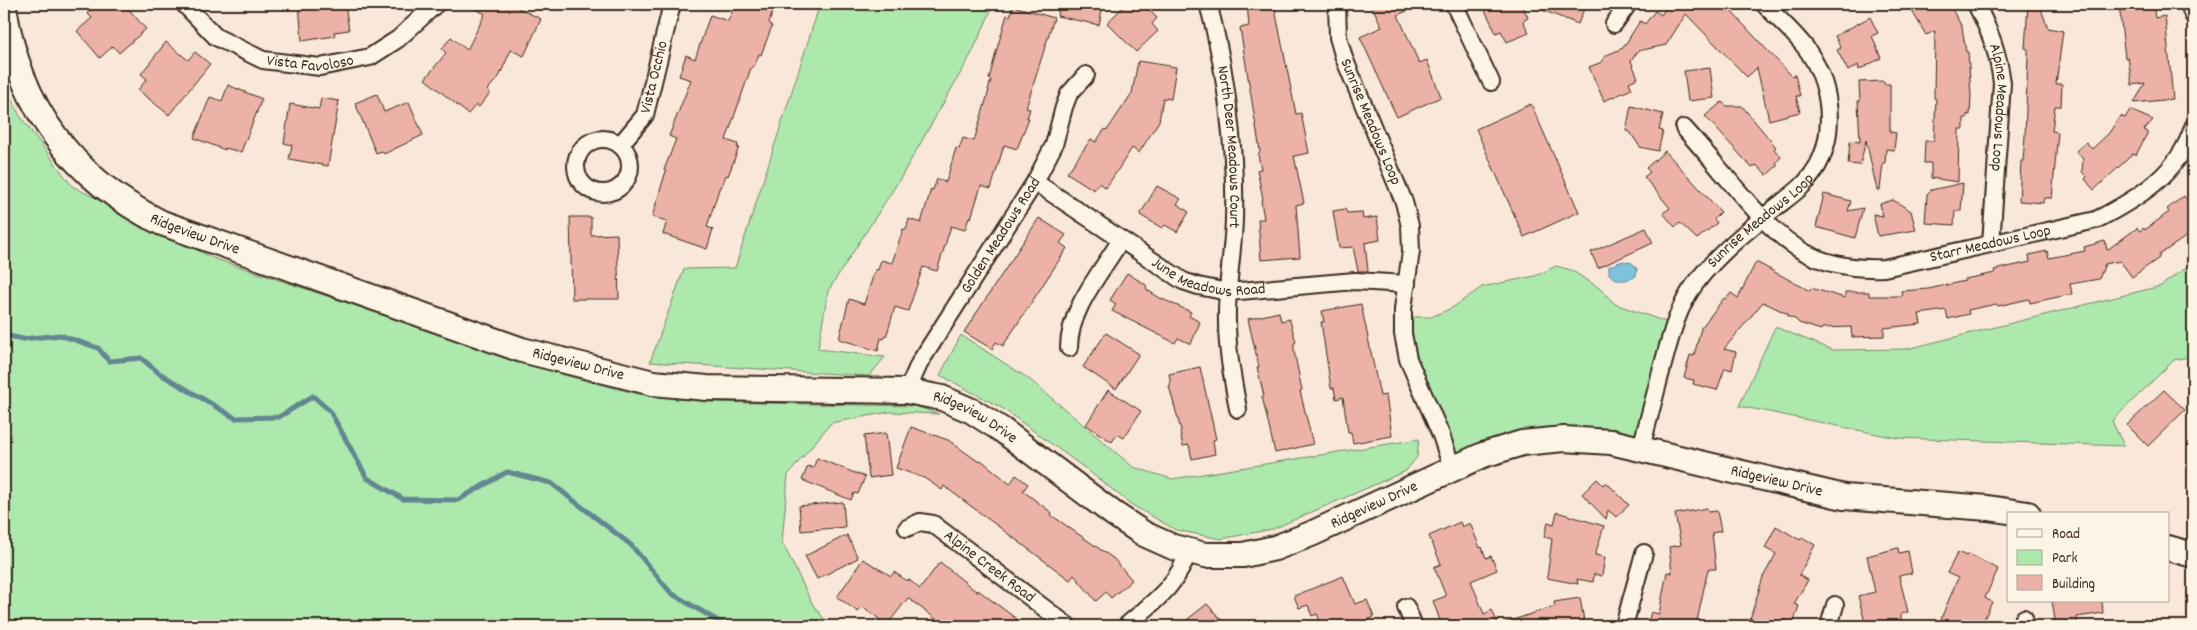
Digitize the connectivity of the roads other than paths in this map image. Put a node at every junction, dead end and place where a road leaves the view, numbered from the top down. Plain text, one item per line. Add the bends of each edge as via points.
1 (184, 4) edge
2 (436, 4) edge
3 (672, 4) edge
4 (1208, 4) edge
5 (1337, 4) edge
6 (1454, 4) edge
7 (1628, 4) edge
8 (1764, 4) edge
9 (1976, 4) edge
10 (2189, 4) edge
11 (4, 7) edge
12 (2193, 15) edge
13 (1614, 24) dead end
14 (1086, 75) dead end
15 (1491, 82) dead end
16 (2193, 127) edge
17 (1684, 128) dead end
18 (620, 145) dead end
19 (1035, 182) junction
20 (1762, 218) junction
21 (1120, 241) junction
22 (1991, 244) junction
23 (1407, 284) junction
24 (1228, 292) junction
25 (1069, 348) dead end
26 (906, 391) junction
27 (1238, 409) dead end
28 (1641, 448) junction
29 (1452, 468) junction
30 (2015, 512) edge
31 (906, 528) dead end
32 (2170, 549) edge
33 (1188, 552) junction
34 (1644, 553) dead end
35 (2193, 555) edge
36 (1835, 605) dead end
37 (1406, 607) dead end
38 (1068, 626) edge
39 (1126, 626) edge
40 (1414, 626) edge
41 (1624, 626) edge
42 (1829, 626) edge

1 - 2 street, Vista Favoloso via 216,36 263,60 320,67 370,57 398,38
3 - 18 street, Vista Occhio via 645,115
4 - 24 street, North Deer Meadows Court via 1219,49 1232,163 1234,220
5 - 23 street, Sunrise Meadows Loop via 1338,37 1344,58 1404,202 1412,251
6 - 15 street
7 - 13 street
8 - 20 street, Sunrise Meadows Loop via 1807,49 1818,68 1829,110 1824,152 1814,170 1802,186
9 - 22 street, Alpine Meadows Loop via 1992,36 2002,83
10 - 12 street
11 - 26 street, Ridgeview Drive via 10,42 22,78 46,124 87,174 124,203 162,223 522,350 653,383 692,388
14 - 19 street, Golden Meadows Road via 1069,94 1054,145
16 - 22 street, Starr Meadows Loop via 2186,146 2163,177 2122,207 2096,220
17 - 20 street, Starr Meadows Loop
19 - 21 street, June Meadows Road
19 - 26 street, Golden Meadows Road via 920,362
20 - 22 street, Starr Meadows Loop via 1777,234 1803,252 1838,266 1862,269 1884,268
20 - 28 street, Sunrise Meadows Loop via 1711,265 1681,306
21 - 24 street, June Meadows Road via 1183,281
21 - 25 street via 1079,309 1069,333
23 - 24 street, June Meadows Road via 1355,281
23 - 29 street, Sunrise Meadows Loop via 1403,334 1408,359
24 - 27 street, North Deer Meadows Court via 1228,350
26 - 33 street, Ridgeview Drive via 942,398 972,411 1127,523 1158,541
28 - 29 street, Ridgeview Drive via 1586,439 1542,440 1508,447
28 - 30 street, Ridgeview Drive via 1844,497
29 - 33 street, Ridgeview Drive via 1275,548 1225,556
31 - 38 street, Alpine Creek Road via 920,522 933,524
32 - 35 street
33 - 39 street via 1167,591
34 - 41 street
36 - 42 street
37 - 40 street

